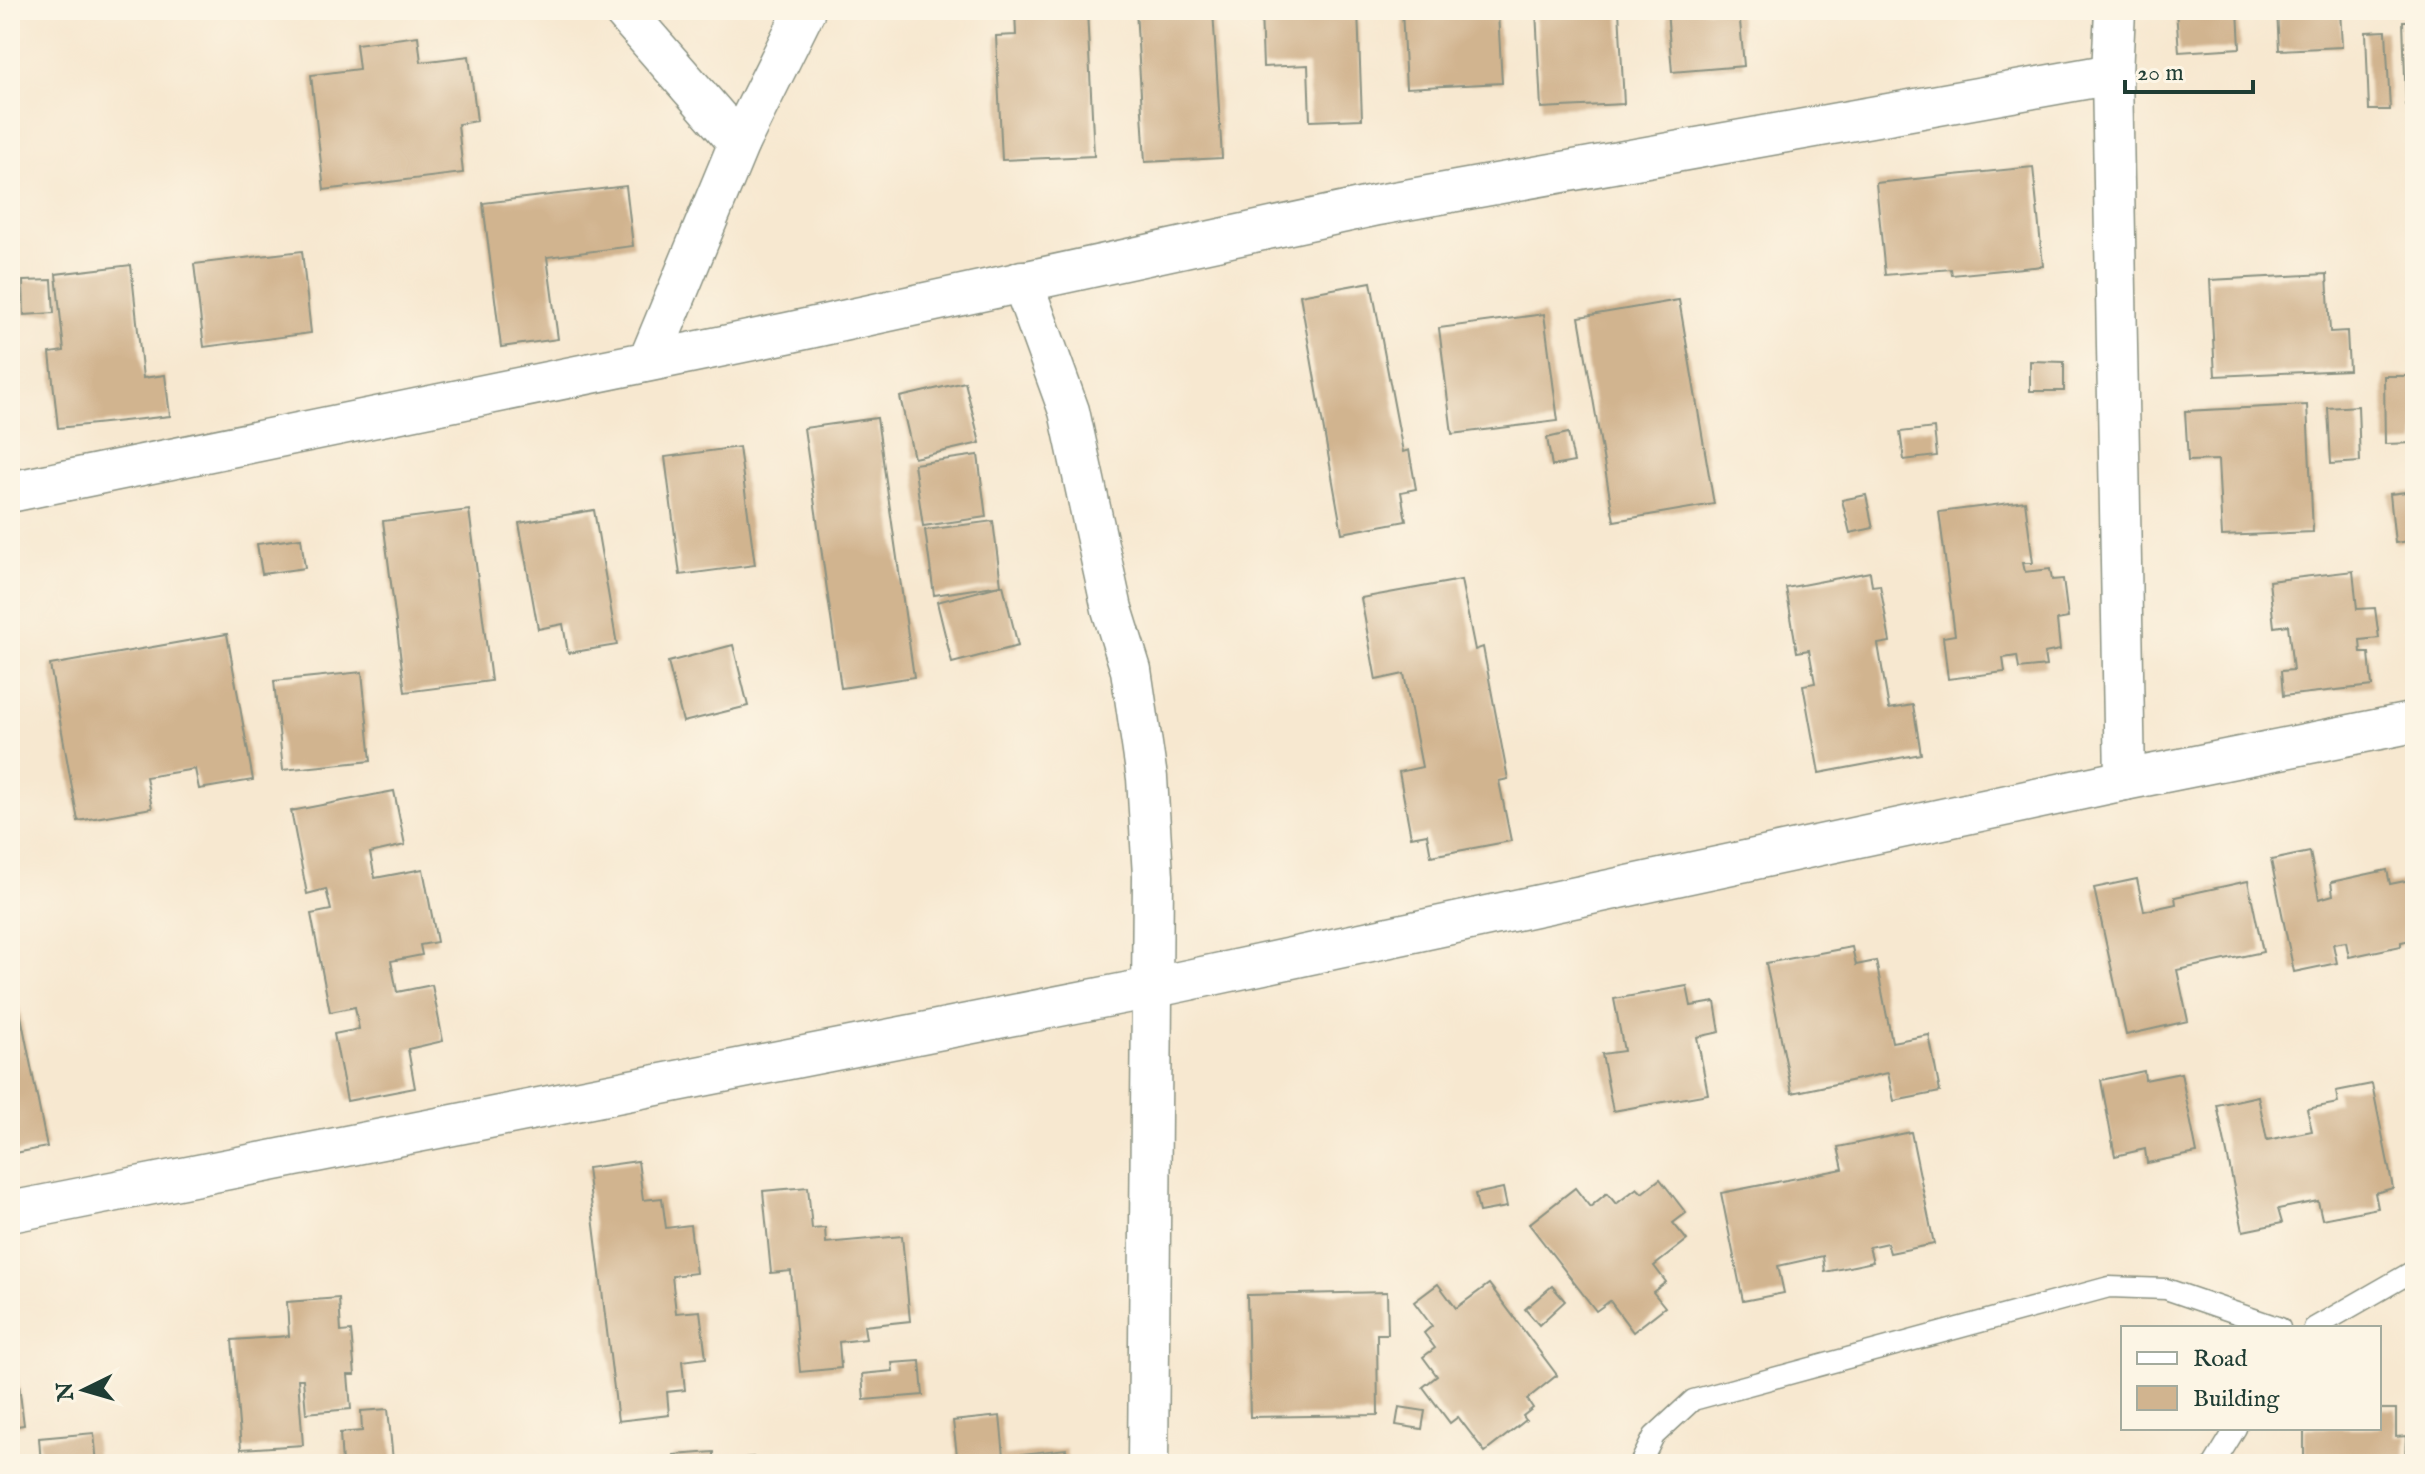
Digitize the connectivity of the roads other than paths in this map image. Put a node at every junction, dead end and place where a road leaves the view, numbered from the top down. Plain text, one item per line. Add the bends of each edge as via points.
1 (623, 10) edge
2 (805, 10) edge
3 (2115, 10) edge
4 (2112, 74) junction
5 (739, 143) junction
6 (1022, 281) junction
7 (650, 358) junction
8 (10, 492) edge
9 (2415, 722) edge
10 (2125, 780) junction
11 (1151, 988) junction
12 (10, 1212) edge
13 (2415, 1270) edge
14 (2274, 1326) edge
15 (2317, 1326) edge
16 (2235, 1430) edge
17 (1148, 1464) edge
18 (1640, 1464) edge
19 (2214, 1464) edge

1 - 5 street
2 - 5 street
3 - 4 street
4 - 6 street via 1378,205
4 - 10 street
5 - 7 street
6 - 7 street
6 - 11 street via 1069,411 1112,609 1131,670 1147,778 1153,876
7 - 8 street
9 - 10 street
10 - 11 street
11 - 12 street
11 - 17 street
13 - 15 lane
14 - 18 lane via 2166,1289 2109,1287 1693,1400 1654,1436
16 - 19 lane

